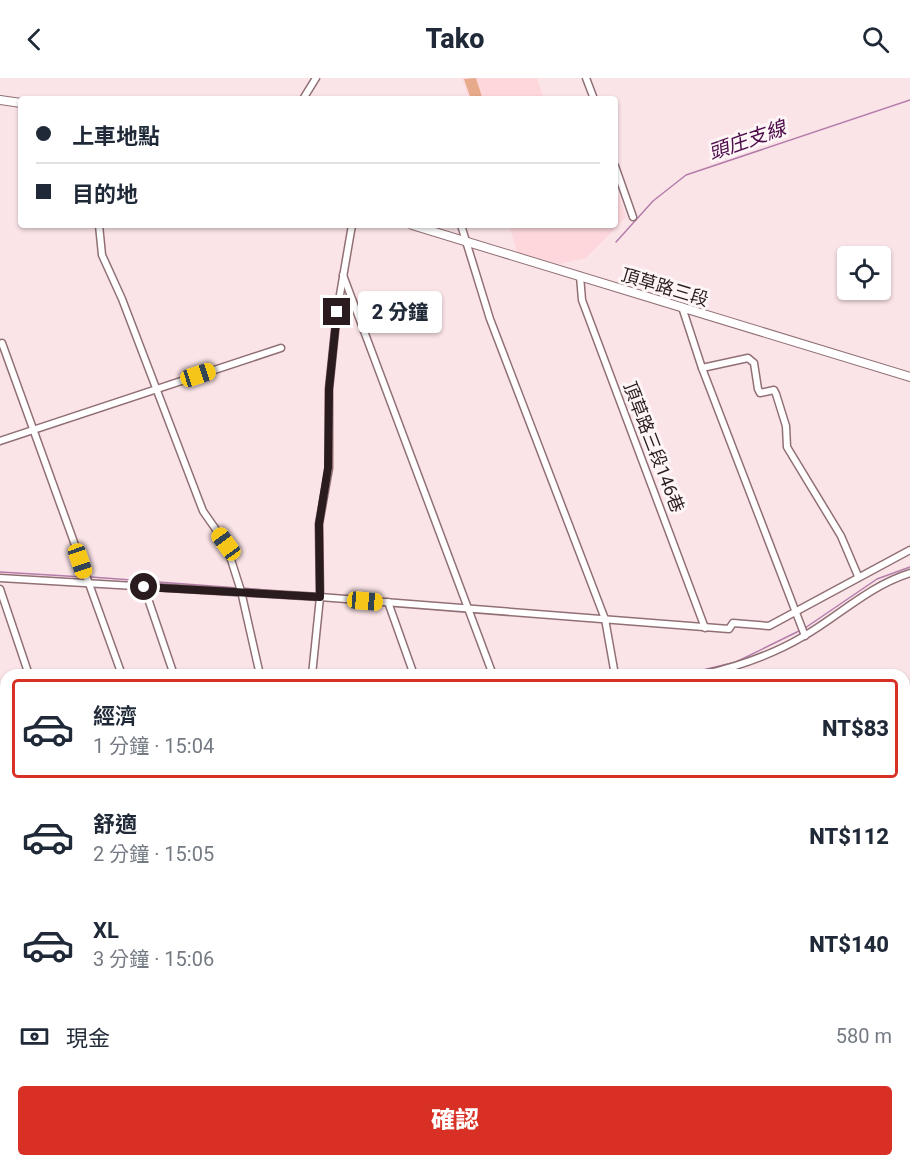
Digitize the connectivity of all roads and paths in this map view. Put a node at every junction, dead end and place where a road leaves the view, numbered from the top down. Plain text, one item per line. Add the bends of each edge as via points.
1 (316, 78) edge
2 (586, 78) edge
3 (305, 96) edge
4 (593, 96) edge
5 (0, 100) edge
6 (18, 103) edge
7 (618, 174) edge
8 (633, 217) dead end
9 (99, 228) edge
10 (351, 228) edge
11 (421, 228) edge
12 (462, 228) edge
13 (465, 242) junction
14 (343, 274) junction
15 (579, 276) junction
16 (682, 308) junction
17 (2, 343) dead end
18 (281, 348) dead end
19 (702, 368) junction
20 (910, 377) edge
21 (157, 388) junction
22 (34, 430) junction
23 (0, 441) edge
24 (910, 550) edge
25 (910, 573) edge
26 (858, 576) junction
27 (0, 578) edge
28 (88, 583) junction
29 (144, 587) junction
30 (0, 589) edge
31 (241, 591) junction
32 (320, 597) junction
33 (388, 602) junction
34 (469, 609) junction
35 (796, 610) junction
36 (605, 619) junction
37 (705, 628) junction
38 (805, 636) junction
39 (27, 669) edge
40 (120, 669) edge
41 (172, 669) edge
42 (260, 669) edge
43 (313, 669) edge
44 (412, 669) edge
45 (491, 669) edge
46 (614, 669) edge
47 (724, 669) edge

1 - 3 street
2 - 4 street
5 - 6 street
7 - 8 street
9 - 21 street via 102,255
10 - 14 street
11 - 13 street, 頂草路三段
12 - 13 street
13 - 15 street, 頂草路三段
13 - 36 street via 490,319
14 - 32 street via 329,389 328,468 319,524
14 - 34 street
15 - 16 street, 頂草路三段
15 - 37 street, 頂草路三段146巷 via 582,300
16 - 19 street
16 - 20 street, 頂草路三段
17 - 22 street
18 - 21 street
19 - 26 street via 748,358 754,363 758,389 760,393 771,390 776,394 786,426 787,447 841,536
19 - 35 street
21 - 22 street
21 - 31 street via 203,511 226,544
22 - 23 street
22 - 28 street
24 - 26 street
25 - 38 street via 877,587
26 - 35 street
27 - 28 street
28 - 29 street
28 - 40 street
29 - 31 street
29 - 41 street
30 - 39 street
31 - 32 street
31 - 42 street
32 - 33 street
32 - 43 street
33 - 34 street
33 - 44 street
34 - 36 street
34 - 45 street
35 - 37 street via 769,626 733,623 729,629
35 - 38 street
36 - 37 street
36 - 46 street
38 - 47 street via 748,663

